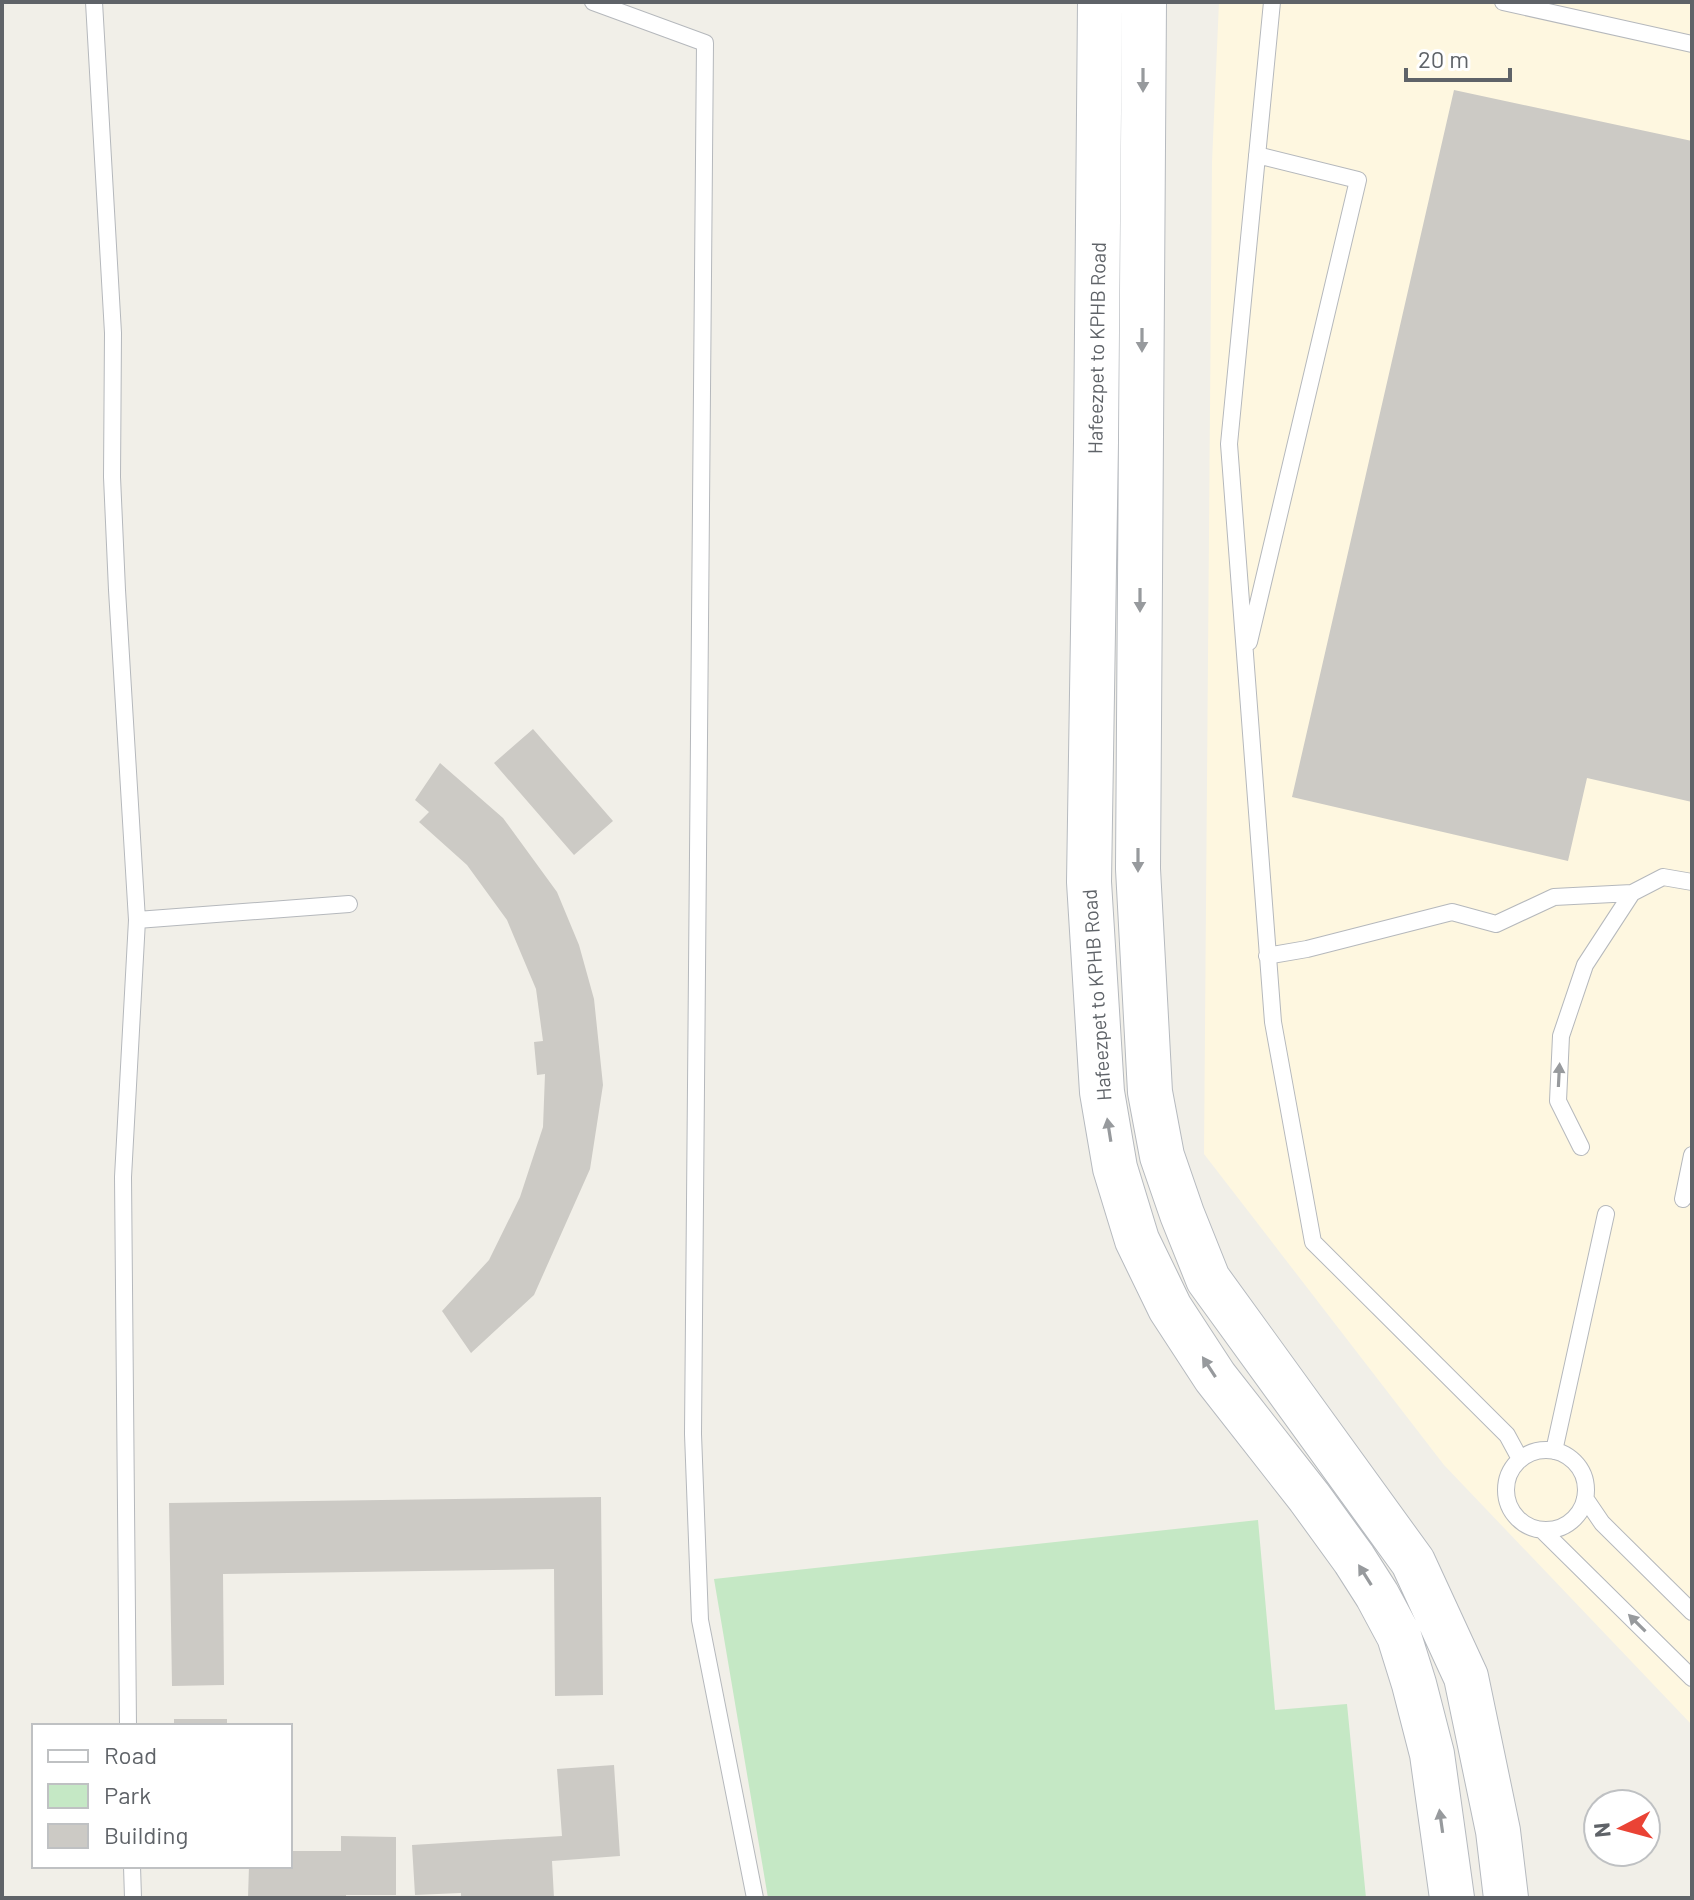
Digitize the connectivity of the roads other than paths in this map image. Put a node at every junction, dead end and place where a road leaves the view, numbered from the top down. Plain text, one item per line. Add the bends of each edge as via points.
1 (94, 2) edge
2 (593, 2) edge
3 (1100, 2) edge
4 (1144, 2) edge
5 (1272, 2) edge
6 (1503, 2) edge
7 (1692, 44) edge
8 (1257, 155) junction
9 (1245, 659) junction
10 (1692, 882) edge
11 (1632, 893) junction
12 (349, 904) dead end
13 (137, 920) junction
14 (1267, 956) junction
15 (1581, 1147) dead end
16 (1692, 1155) edge
17 (1683, 1199) dead end
18 (1606, 1214) dead end
19 (1554, 1451) junction
20 (1520, 1459) junction
21 (1585, 1498) junction
22 (1543, 1531) junction
23 (1692, 1612) edge
24 (1692, 1678) edge
25 (128, 1724) edge
26 (132, 1868) edge
27 (133, 1898) edge
28 (755, 1898) edge
29 (1452, 1898) edge
30 (1506, 1898) edge

1 - 13 lane via 113,333 117,590
2 - 28 lane via 705,43 693,1434 700,1620
29 -> 3 main road, Hafeezpet to KPHB Road via 1432,1754 1399,1636 1354,1559 1215,1377 1170,1308 1137,1240 1115,1168 1102,1092 1089,882
4 -> 30 main road via 1138,869 1150,1092 1162,1156 1208,1279 1413,1562 1466,1677 1498,1831
5 - 8 lane
6 - 7 lane
8 - 9 lane via 1229,444
8 - 9 lane via 1358,180
9 - 14 lane
10 - 11 lane via 1663,877
11 - 14 lane via 1554,897 1496,924 1452,912
15 -> 11 lane via 1558,1101 1561,1036 1585,965
12 - 13 lane
13 - 25 lane via 123,1177
14 - 20 lane via 1273,1022 1313,1242 1507,1435
16 - 17 lane
18 - 19 lane
19 - 20 lane
19 - 21 lane via 1582,1473
20 - 22 lane via 1511,1470 1506,1496 1519,1520
21 - 22 lane via 1575,1519
21 - 23 lane via 1602,1523
24 -> 22 lane
26 - 27 lane

